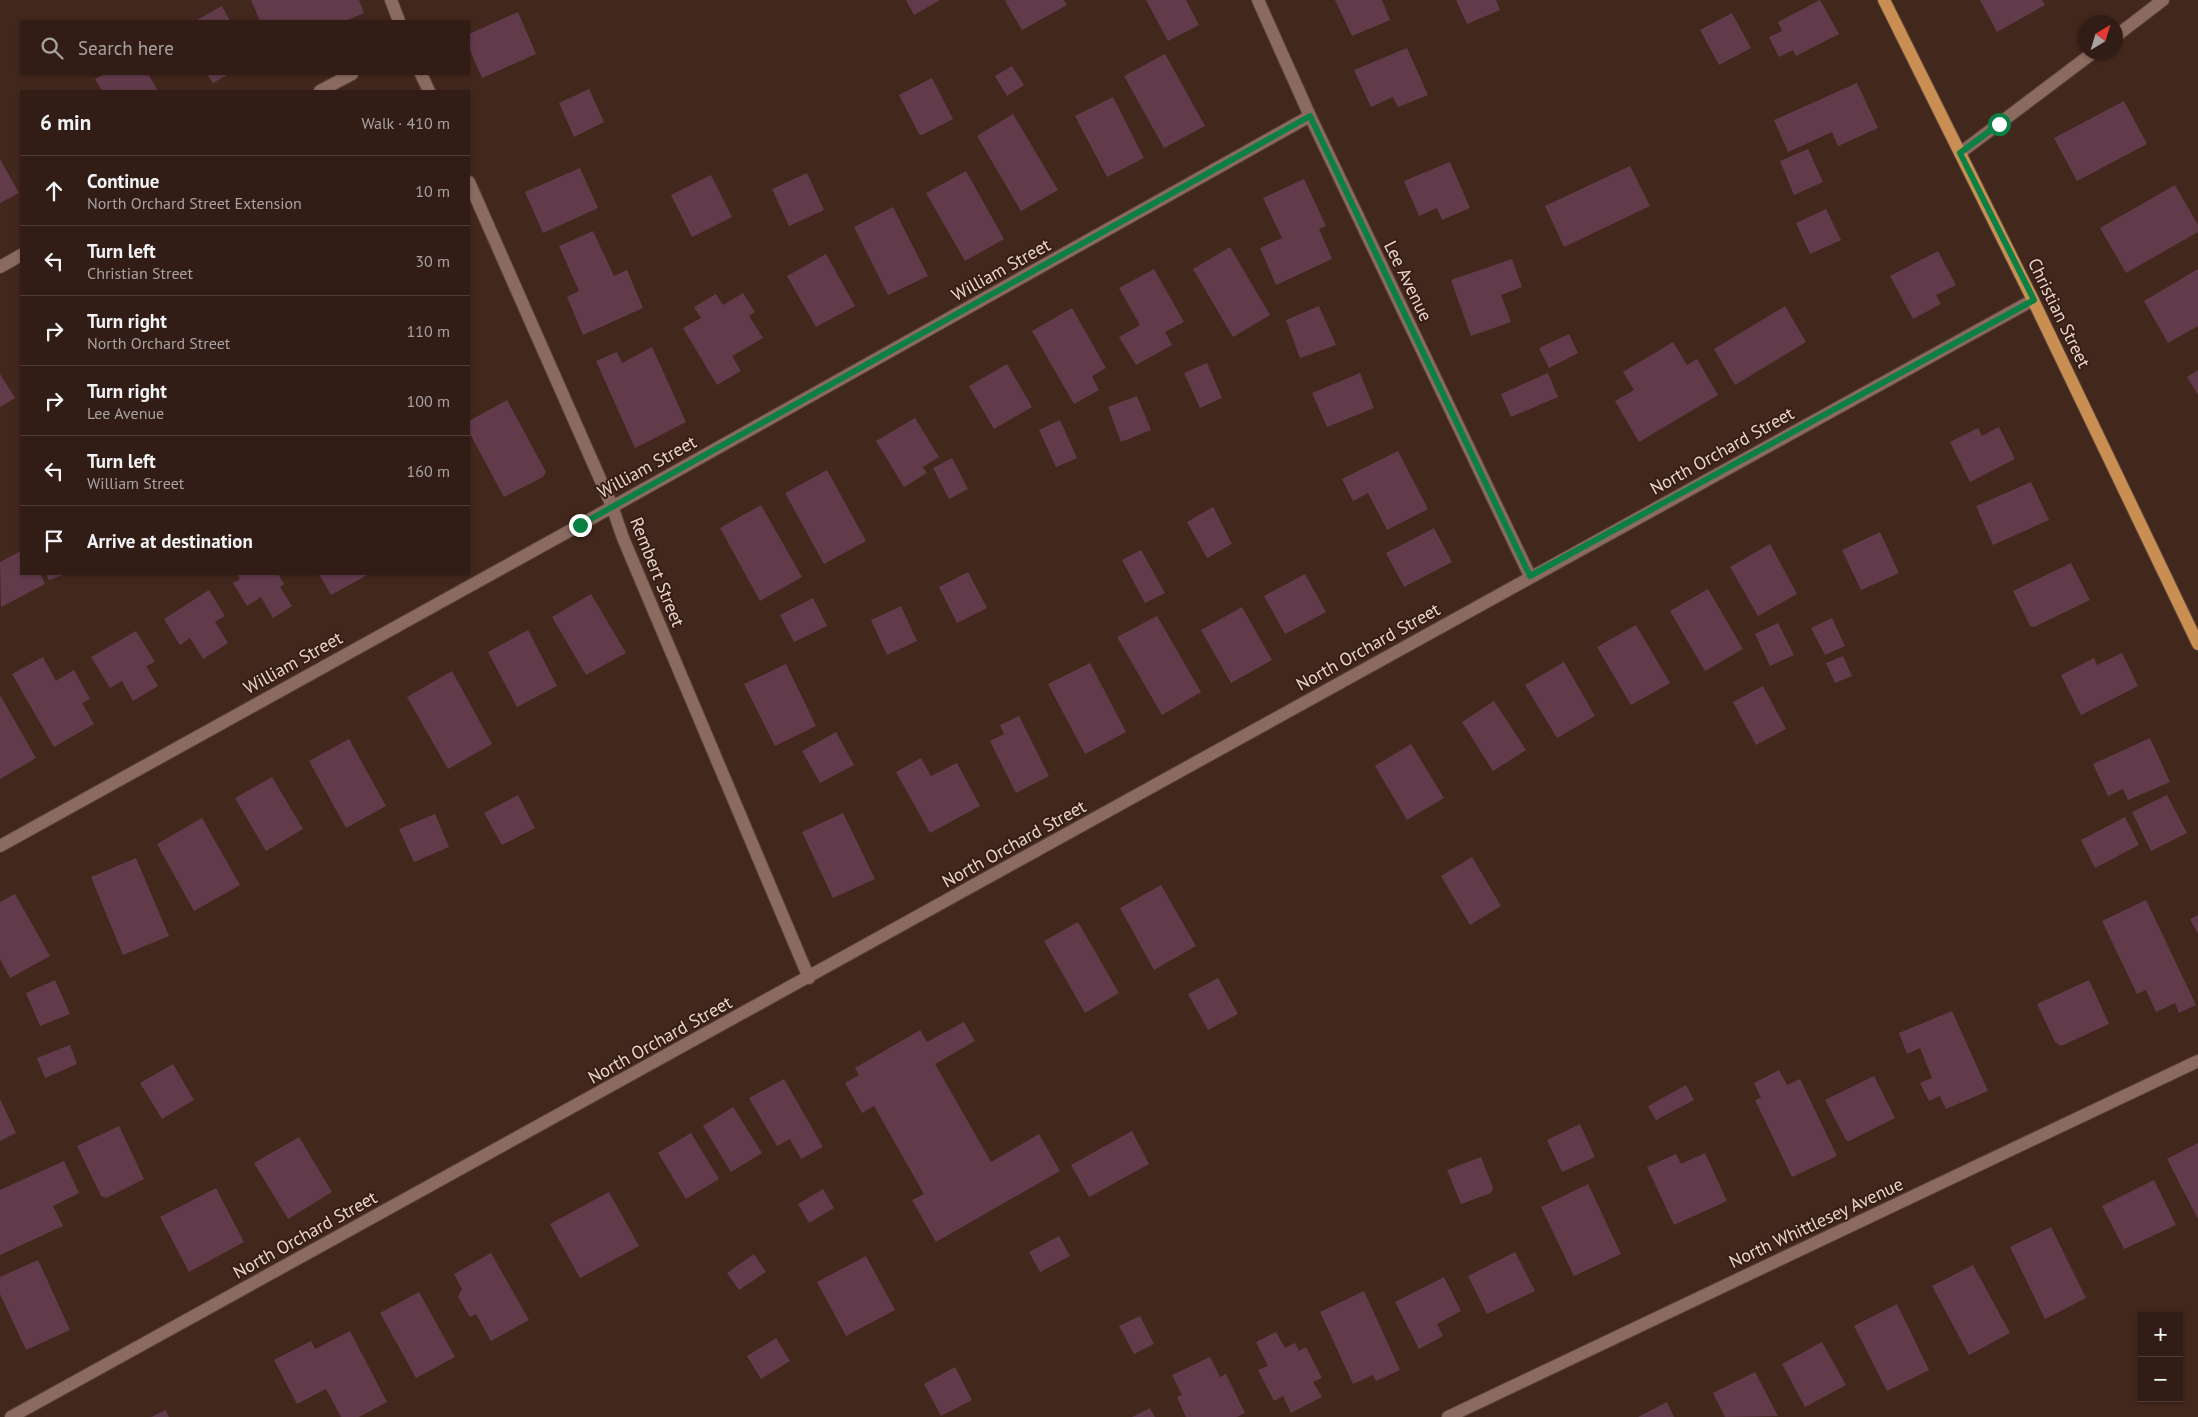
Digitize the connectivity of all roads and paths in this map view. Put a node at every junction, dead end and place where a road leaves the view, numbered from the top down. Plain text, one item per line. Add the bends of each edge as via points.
1 (390, 0) edge
2 (1258, 0) edge
3 (1884, 0) edge
4 (2163, 0) edge
5 (399, 20) edge
6 (2123, 31) edge
7 (2083, 60) edge
8 (350, 75) edge
9 (421, 75) edge
10 (322, 90) edge
11 (429, 90) edge
12 (1310, 116) junction
13 (1960, 153) junction
14 (470, 184) edge
15 (20, 257) edge
16 (0, 267) edge
17 (2034, 300) junction
18 (612, 506) junction
19 (1530, 576) junction
20 (2198, 644) edge
21 (0, 846) edge
22 (809, 978) junction
23 (2198, 1061) edge
24 (10, 1417) edge
25 (1448, 1417) edge

1 - 5 street
2 - 12 street, Lee Avenue
3 - 13 main road, Christian Street
4 - 6 street
7 - 13 street
8 - 10 street
9 - 11 street
12 - 18 street, William Street
12 - 19 street, Lee Avenue
13 - 17 main road, Christian Street
14 - 18 street, Rembert Street
15 - 16 street
17 - 19 street, North Orchard Street
17 - 20 main road, Christian Street
18 - 21 street, William Street
18 - 22 street, Rembert Street
19 - 22 street, North Orchard Street
22 - 24 street, North Orchard Street
23 - 25 street, North Whittlesey Avenue

